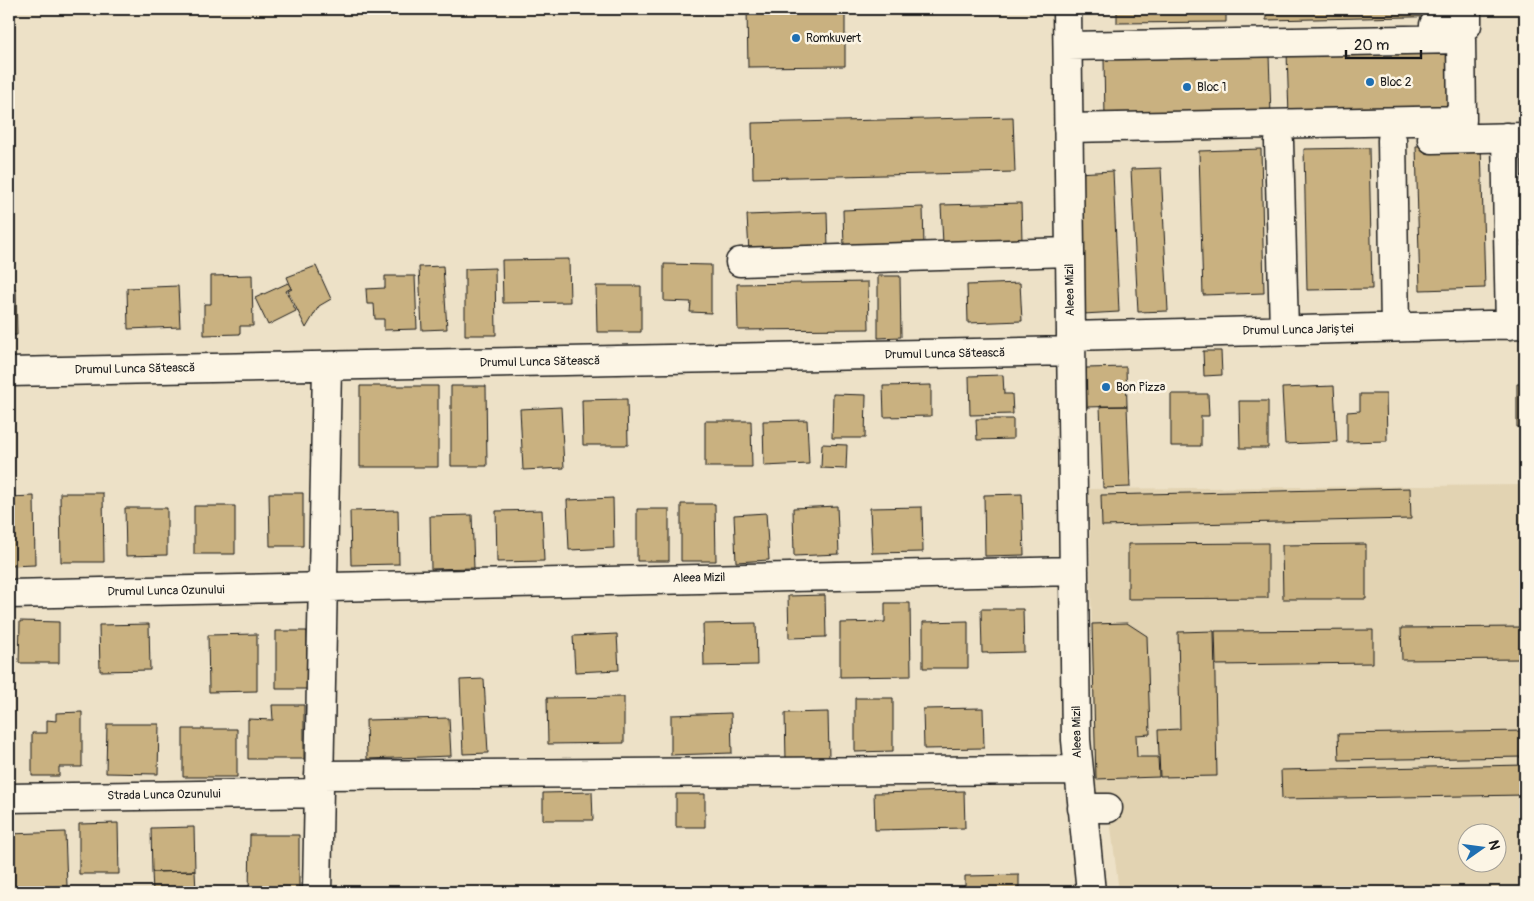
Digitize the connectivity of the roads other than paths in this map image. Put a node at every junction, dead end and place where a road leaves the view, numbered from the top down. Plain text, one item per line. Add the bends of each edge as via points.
1 (1466, 9) edge
2 (1068, 29) edge
3 (1068, 128) junction
4 (1516, 137) edge
5 (1392, 140) junction
6 (1279, 142) junction
7 (1186, 144) dead end
8 (1070, 252) junction
9 (740, 262) dead end
10 (1518, 324) edge
11 (1395, 327) junction
12 (1284, 330) junction
13 (1071, 343) junction
14 (327, 366) junction
15 (9, 372) edge
16 (1074, 572) junction
17 (323, 587) junction
18 (9, 594) edge
19 (1078, 770) junction
20 (319, 784) junction
21 (9, 798) edge
22 (317, 892) edge
23 (1091, 892) edge

1 - 2 street via 1467,25
2 - 3 street, Aleea Mizil
2 - 3 street via 1461,39 1462,120
3 - 8 street, Aleea Mizil
4 - 5 street
4 - 10 street
5 - 6 street
5 - 11 street
6 - 7 street
6 - 12 street
8 - 9 street
8 - 13 street, Aleea Mizil
10 - 11 street, Drumul Lunca Jariștei
11 - 12 street, Drumul Lunca Jariștei
12 - 13 street, Drumul Lunca Jariștei
13 - 14 street, Drumul Lunca Sătească
13 - 16 street, Aleea Mizil
14 - 15 street, Drumul Lunca Sătească
14 - 17 street
16 - 17 street, Aleea Mizil
16 - 19 street, Aleea Mizil
17 - 18 street, Drumul Lunca Ozunului
17 - 20 street
19 - 20 street, Strada Lunca Ozunului
19 - 23 street, Aleea Mizil via 1095,808
20 - 21 street, Strada Lunca Ozunului
20 - 22 street

